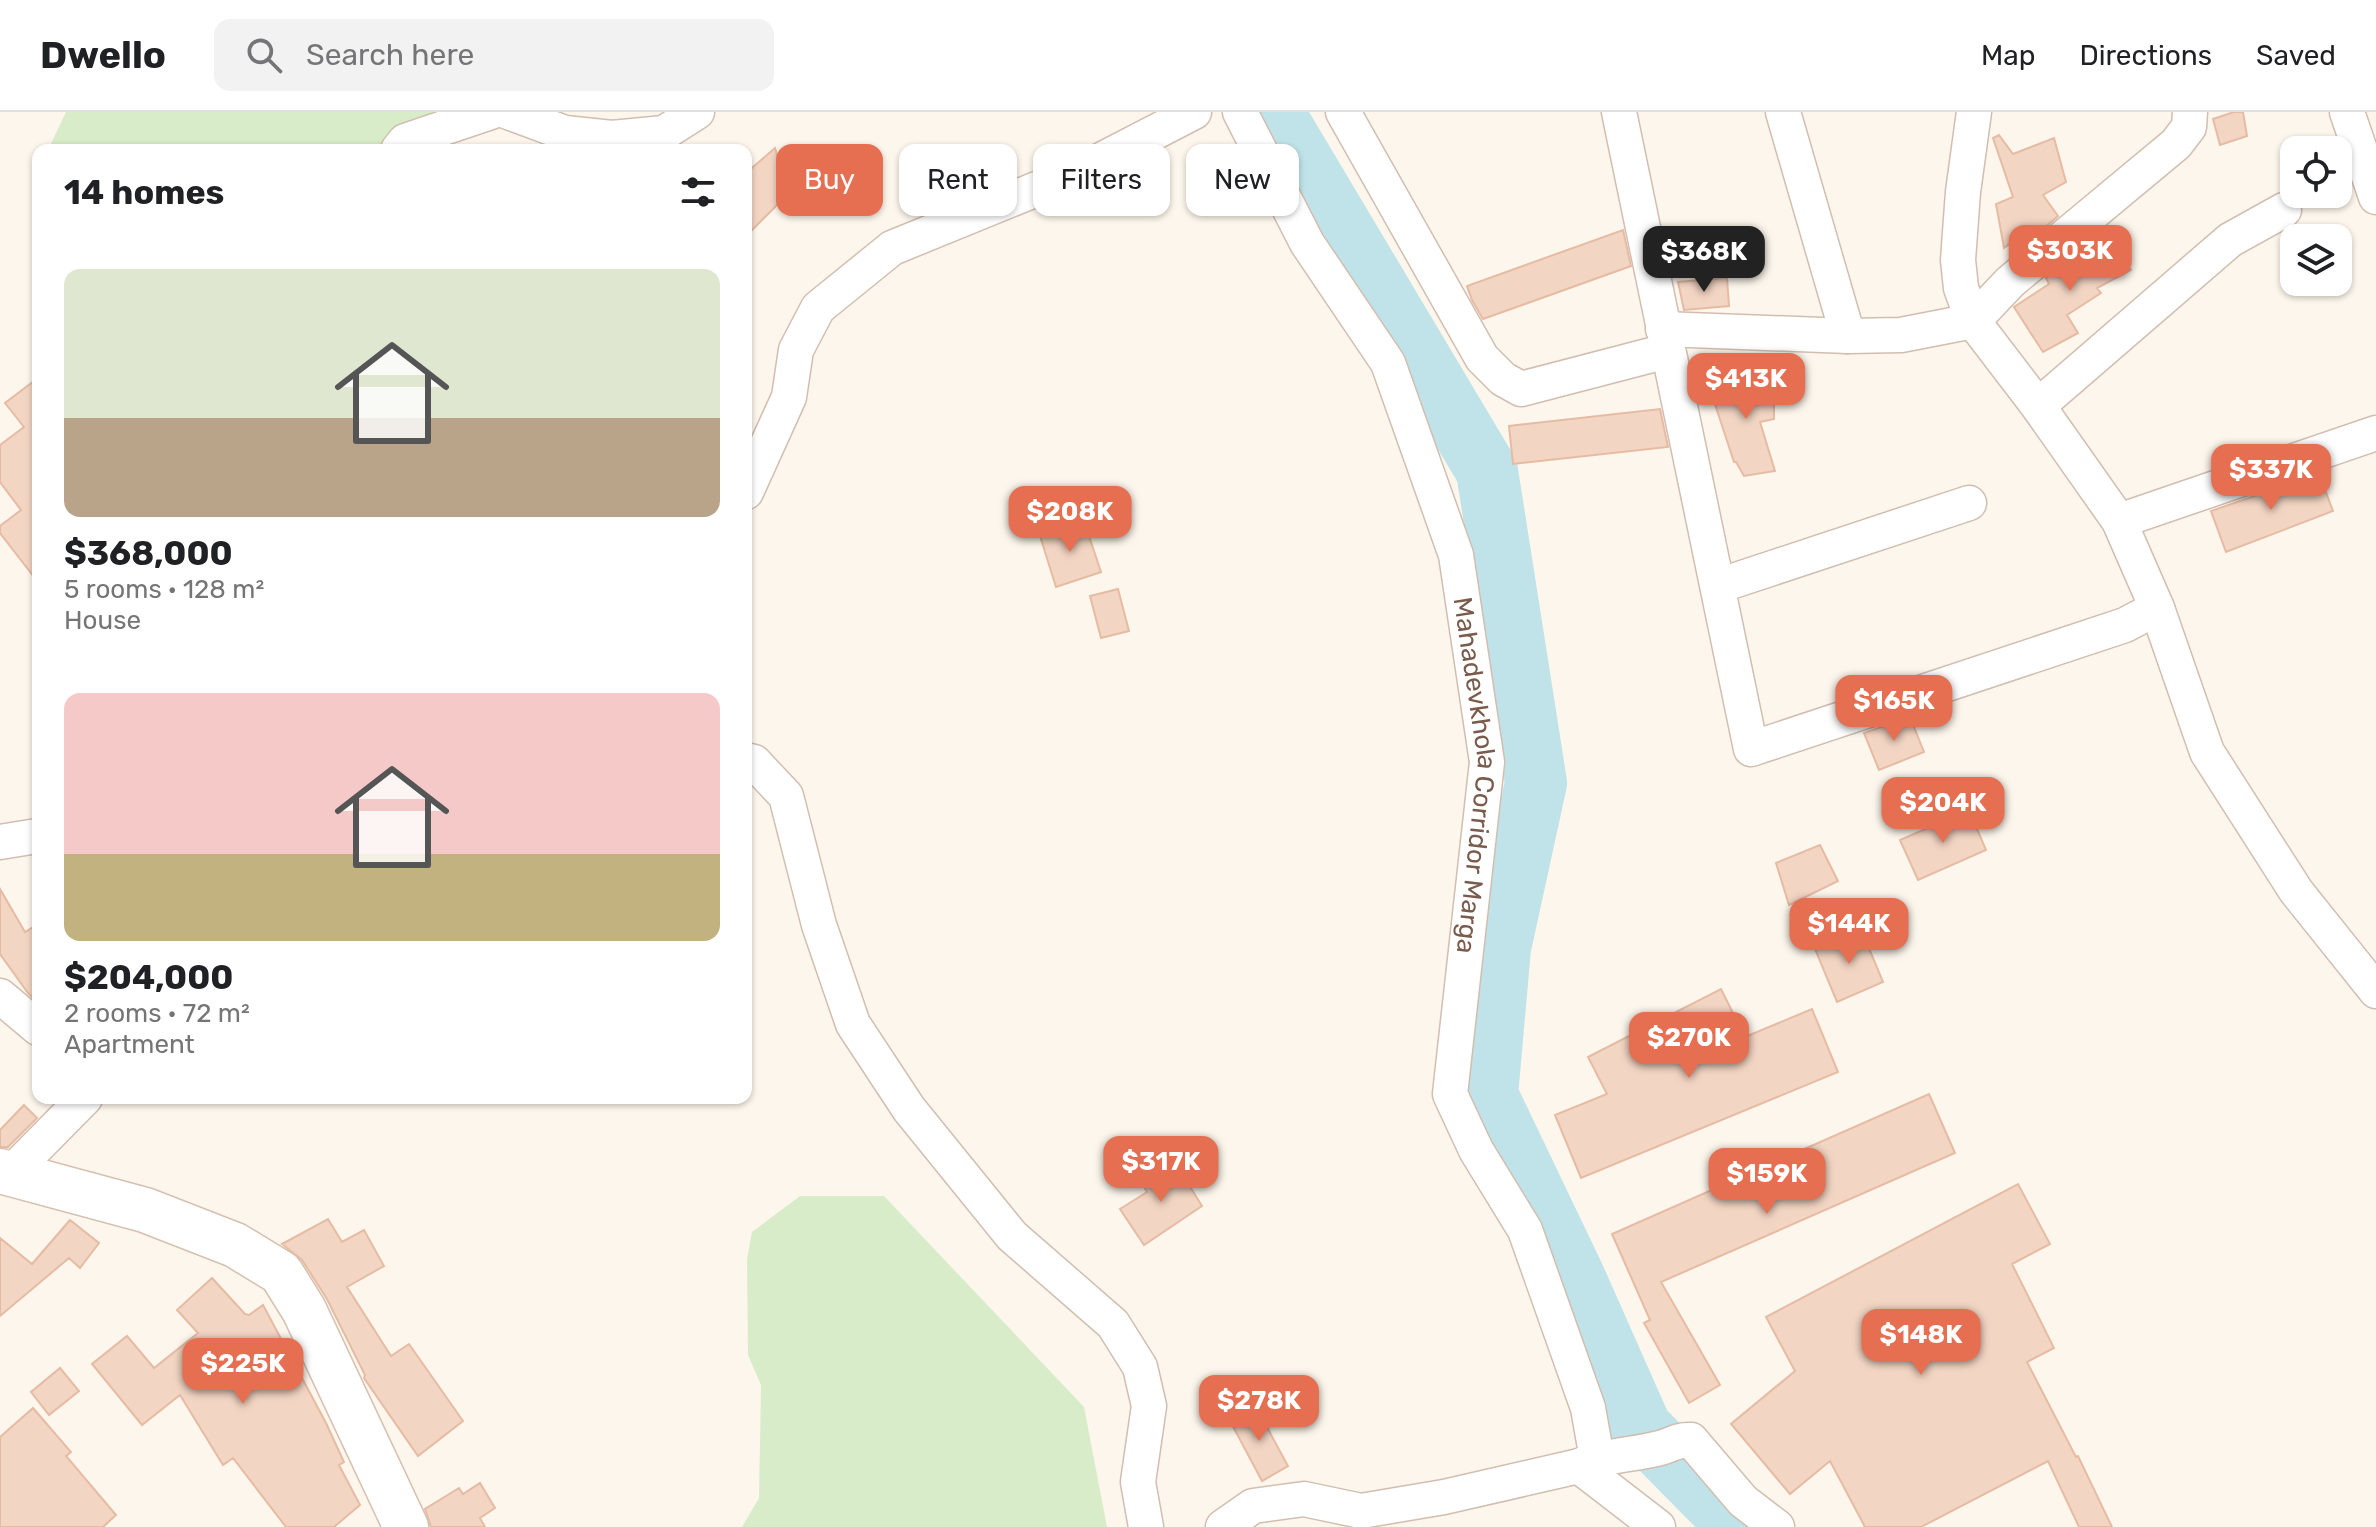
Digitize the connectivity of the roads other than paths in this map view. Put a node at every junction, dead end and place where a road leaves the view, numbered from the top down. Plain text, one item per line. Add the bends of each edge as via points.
1 (491, 112) edge
2 (508, 112) edge
3 (697, 112) edge
4 (1194, 112) edge
5 (1240, 112) edge
6 (1343, 112) edge
7 (1619, 112) edge
8 (1783, 112) edge
9 (1974, 112) edge
10 (2190, 112) edge
11 (2347, 112) edge
12 (403, 144) edge
13 (599, 144) edge
14 (2376, 197) edge
15 (2284, 210) dead end
16 (1973, 321) junction
17 (1848, 336) junction
18 (1665, 340) junction
19 (2038, 406) junction
20 (2376, 433) edge
21 (752, 479) edge
22 (1969, 503) dead end
23 (2119, 521) junction
24 (1718, 586) junction
25 (2157, 608) junction
26 (752, 762) edge
27 (32, 837) edge
28 (0, 842) edge
29 (2376, 991) edge
30 (0, 996) edge
31 (32, 1023) edge
32 (79, 1104) edge
33 (5, 1172) edge
34 (1588, 1463) junction
35 (406, 1527) edge
36 (1146, 1527) edge
37 (1223, 1527) edge
38 (1658, 1527) edge
39 (1777, 1527) edge

1 - 12 street
2 - 13 street
3 - 13 street via 664,133
4 - 21 street via 1076,173 892,248 818,308 796,350 789,397
5 - 34 street, Mahadevkhola Corridor Marga via 1307,243 1388,363 1456,555 1487,762 1450,1094 1476,1150 1525,1230 1588,1408
6 - 18 street via 1482,358 1503,379 1521,389
7 - 18 street
8 - 17 street
9 - 16 street via 1958,260
10 - 16 street via 2189,127 2176,144 2010,282
11 - 14 street
15 - 19 street via 2230,240
16 - 17 street via 1901,335
16 - 19 street
17 - 18 street
18 - 24 street
19 - 23 street
20 - 23 street
22 - 24 street
23 - 25 street
24 - 25 street via 1751,749 2125,625
25 - 29 street via 2207,752 2296,891
26 - 36 street via 786,796 819,925 853,1024 909,1109 1012,1236 1113,1324 1140,1367 1149,1406 1138,1482
27 - 28 street
30 - 31 street
32 - 33 street
33 - 35 street via 145,1210 235,1245 281,1273 304,1310
34 - 37 street via 1361,1511 1304,1499 1253,1506
34 - 38 street
34 - 39 street via 1691,1440 1743,1501

